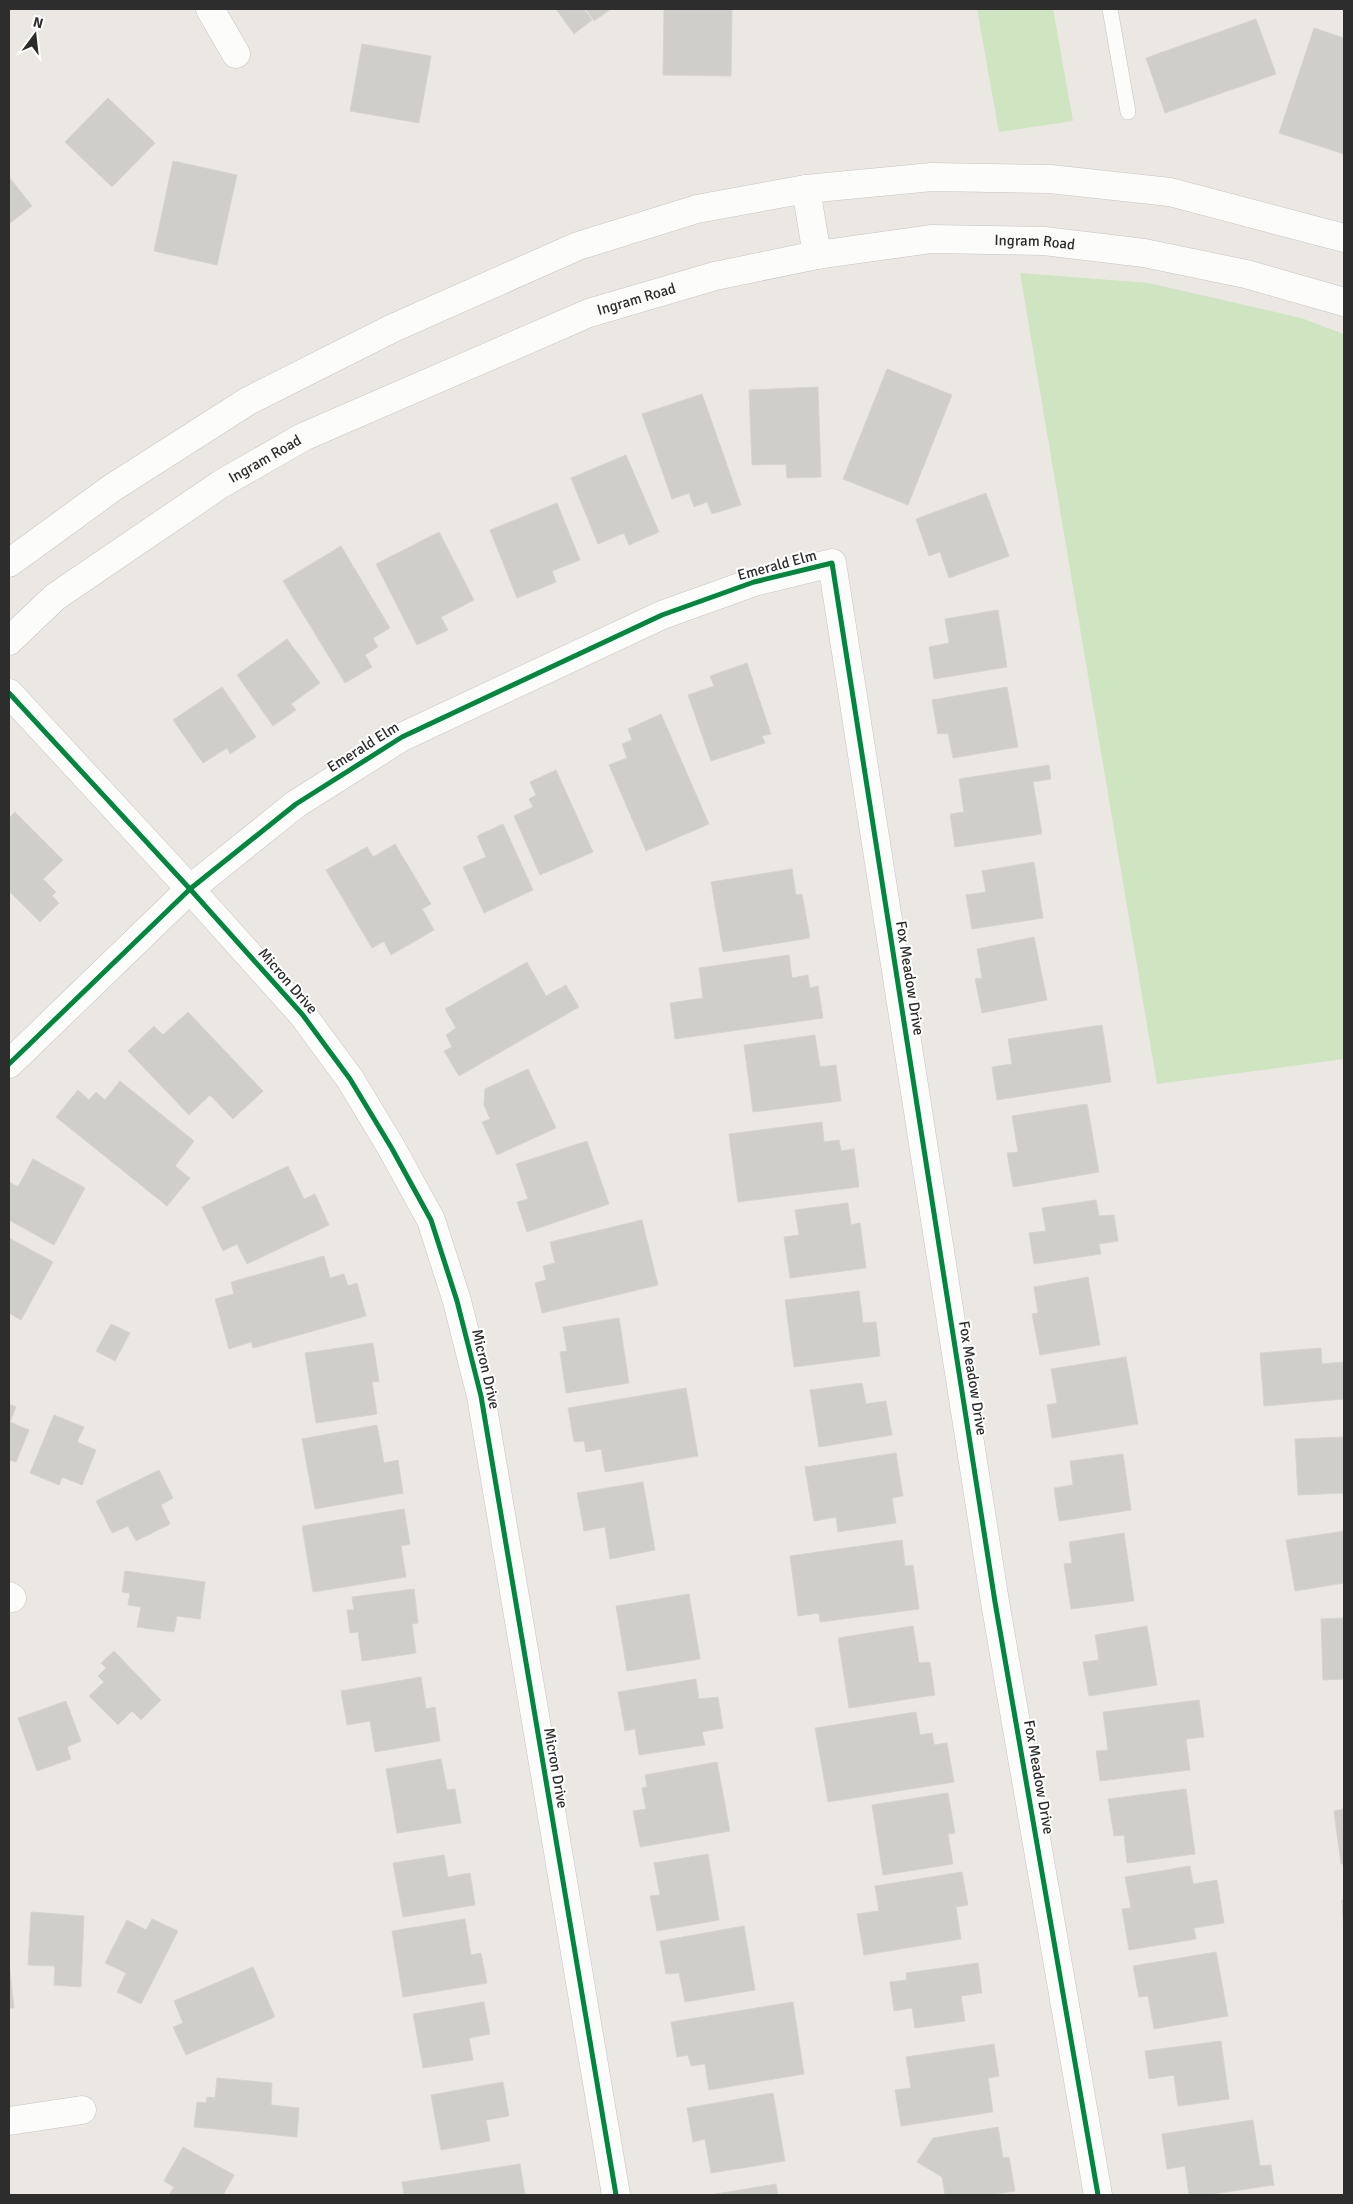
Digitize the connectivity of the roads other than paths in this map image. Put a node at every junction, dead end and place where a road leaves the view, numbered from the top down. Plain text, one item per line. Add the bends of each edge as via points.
1 (210, 9) edge
2 (1110, 9) edge
3 (236, 54) dead end
4 (1128, 112) dead end
5 (806, 189) junction
6 (1344, 238) edge
7 (817, 255) junction
8 (1344, 302) edge
9 (9, 563) edge
10 (832, 563) joint
11 (9, 641) edge
12 (9, 693) edge
13 (190, 889) junction
14 (9, 1064) edge
15 (82, 2110) dead end
16 (9, 2121) edge
17 (616, 2195) edge
18 (1098, 2195) edge

1 - 3 street
2 - 4 lane
5 - 6 street via 932,177 1050,179 1170,192
5 - 7 street
5 - 9 street via 697,209 578,246 393,328 248,401 112,488
7 - 8 street, Ingram Road via 931,240 1044,241 1144,253 1246,274
7 - 11 street, Ingram Road via 715,276 589,313 303,437 221,484 55,597
10 - 13 street, Emerald Elm via 754,582 662,616 402,737 296,804
10 - 18 street, Fox Meadow Drive via 995,1602
12 - 13 street, Micron Drive
13 - 14 street, Emerald Elm
13 - 17 street, Micron Drive via 302,1014 350,1079 431,1220 457,1301 481,1396
15 - 16 street

